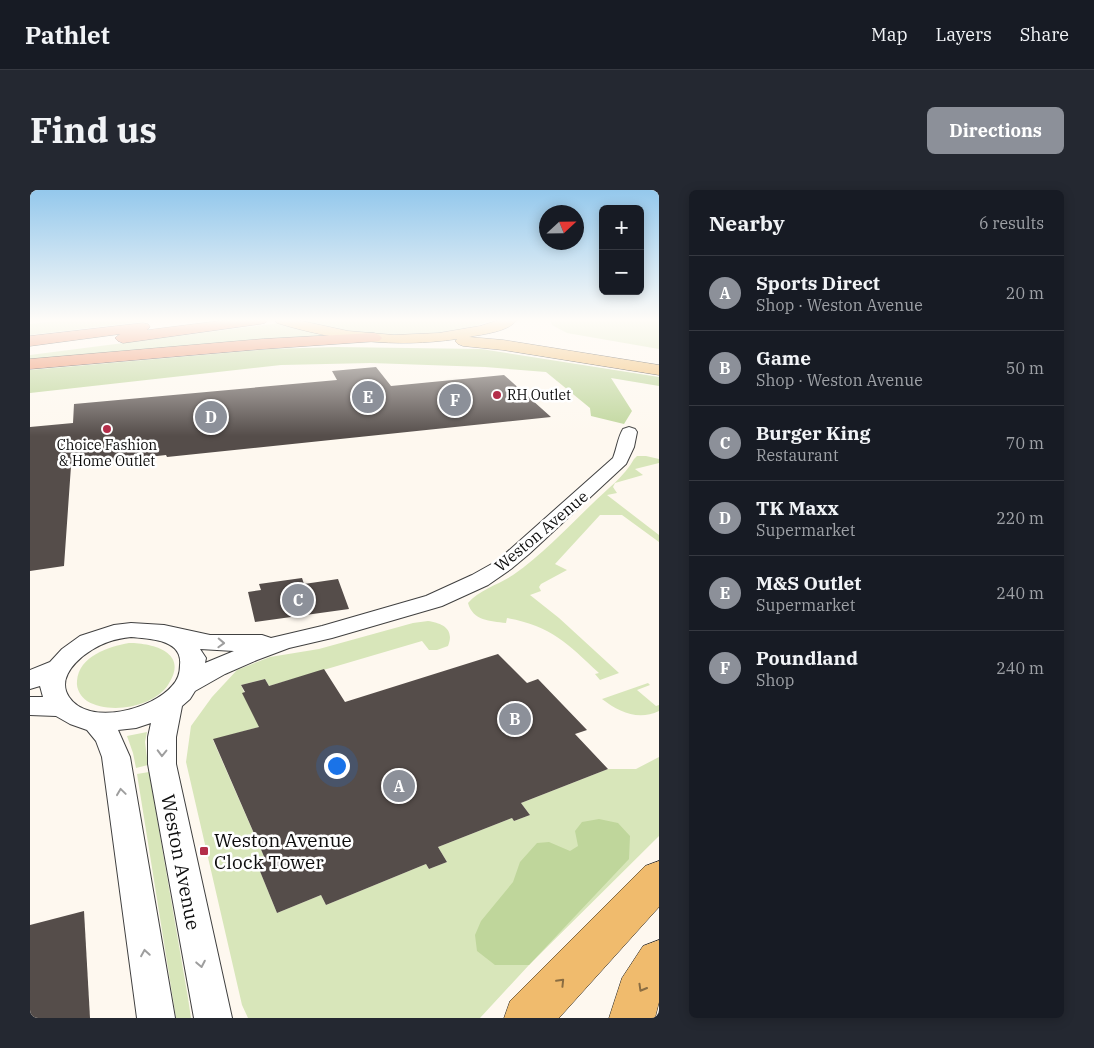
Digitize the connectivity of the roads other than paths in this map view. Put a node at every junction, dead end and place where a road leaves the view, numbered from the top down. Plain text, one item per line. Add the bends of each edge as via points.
1 (93, 359) edge
2 (587, 359) edge
3 (30, 364) edge
4 (659, 370) edge
5 (628, 432) dead end
6 (173, 636) junction
7 (283, 642) junction
8 (59, 668) junction
9 (30, 680) edge
10 (179, 695) junction
11 (30, 706) edge
12 (62, 707) junction
13 (96, 722) junction
14 (659, 879) edge
15 (659, 961) edge
16 (156, 1018) edge
17 (213, 1018) edge
18 (527, 1018) edge
19 (632, 1018) edge

1 - 3 highway
2 - 4 main road
5 - 7 street, Weston Avenue via 620,460 540,535 492,572 434,601 370,621
6 -> 7 street, Weston Avenue via 210,643
6 - 8 street via 143,629 114,632 80,647
6 - 10 street via 188,648 194,660 194,672
7 - 10 street, Weston Avenue via 216,668
8 - 9 street
8 - 12 street via 53,690
10 - 13 street via 156,712 137,719 117,723
10 -> 17 street, Weston Avenue via 162,737 162,764
11 - 12 street
12 - 13 street via 79,718
16 -> 13 street via 116,757 108,737
18 -> 14 main road
15 -> 19 main road via 638,994

